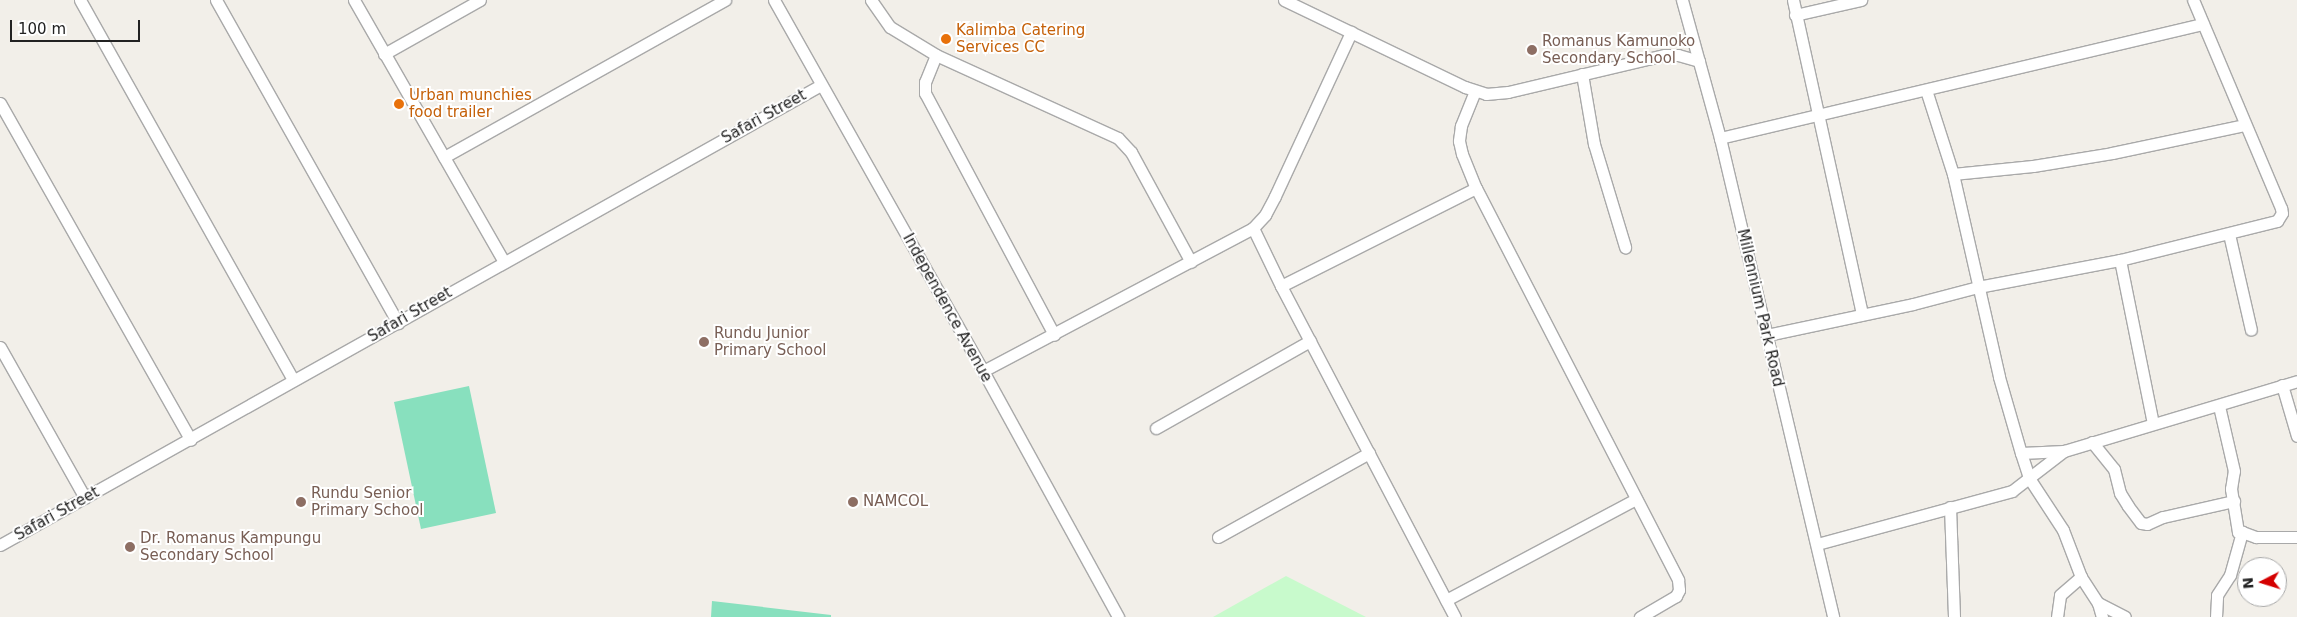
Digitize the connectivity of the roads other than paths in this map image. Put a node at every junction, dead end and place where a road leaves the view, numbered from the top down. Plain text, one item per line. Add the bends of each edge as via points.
1 (80, 0) edge
2 (216, 0) edge
3 (354, 0) edge
4 (480, 0) edge
5 (725, 0) edge
6 (774, 0) edge
7 (871, 0) edge
8 (1284, 0) edge
9 (1682, 0) edge
10 (1793, 0) edge
11 (1861, 0) edge
12 (2193, 0) edge
13 (1795, 15) junction
14 (2203, 24) junction
15 (1351, 32) junction
16 (384, 54) junction
17 (936, 55) junction
18 (1699, 61) junction
19 (1582, 74) junction
20 (821, 86) junction
21 (1926, 90) junction
22 (1475, 91) junction
23 (0, 103) edge
24 (1817, 114) junction
25 (2245, 125) junction
26 (1720, 138) junction
27 (444, 157) junction
28 (1953, 174) junction
29 (1476, 188) junction
30 (1253, 228) junction
31 (2229, 234) junction
32 (1625, 247) dead end
33 (2120, 260) junction
34 (504, 262) junction
35 (1191, 262) junction
36 (1281, 286) junction
37 (1978, 287) junction
38 (1862, 315) junction
39 (398, 323) junction
40 (2251, 330) dead end
41 (1054, 335) junction
42 (1767, 336) junction
43 (1310, 341) junction
44 (0, 347) edge
45 (983, 371) junction
46 (293, 380) junction
47 (2297, 381) edge
48 (2282, 385) junction
49 (2220, 406) junction
50 (2154, 423) junction
51 (1156, 428) dead end
52 (2297, 436) edge
53 (191, 440) junction
54 (2092, 442) junction
55 (2064, 451) junction
56 (1369, 453) junction
57 (2021, 453) junction
58 (2029, 478) junction
59 (85, 498) junction
60 (1636, 499) junction
61 (2234, 501) junction
62 (1950, 507) junction
63 (2242, 532) junction
64 (1218, 537) dead end
65 (2297, 537) edge
66 (1817, 544) junction
67 (0, 545) edge
68 (2081, 577) junction
69 (1446, 600) junction
70 (2098, 604) junction
71 (1118, 617) edge
72 (1455, 617) edge
73 (1640, 617) edge
74 (1833, 617) edge
75 (1954, 617) edge
76 (2057, 617) edge
77 (2102, 617) edge
78 (2125, 617) edge
79 (2216, 617) edge

1 - 46 street
2 - 39 street
3 - 16 street
4 - 16 street
5 - 27 street
6 - 20 street, Independence Avenue
7 - 17 street via 890,26
8 - 15 street
9 - 18 street, Millennium Park Road
10 - 13 street
11 - 13 street
12 - 14 street
13 - 24 street
14 - 21 street
14 - 25 street
15 - 22 street
15 - 30 street via 1275,196 1265,215
16 - 27 street
17 - 35 street via 1118,138 1131,152
17 - 41 street via 925,82 925,93
18 - 19 street via 1665,55
18 - 26 street, Millennium Park Road
19 - 22 street via 1497,93
19 - 32 street via 1594,144
20 - 34 street, Safari Street
20 - 45 street, Independence Avenue
21 - 24 street
21 - 28 street
22 - 29 street via 1461,126 1459,141
23 - 53 street
24 - 26 street
24 - 38 street
25 - 28 street via 2043,165
25 - 31 street via 2282,213 2274,223
26 - 42 street, Millennium Park Road
27 - 34 street
28 - 37 street
29 - 36 street
29 - 60 street
30 - 35 street
30 - 36 street
31 - 33 street
31 - 40 street
33 - 37 street
33 - 50 street
34 - 39 street, Safari Street
35 - 41 street
36 - 43 street
37 - 38 street
37 - 57 street
38 - 42 street
39 - 46 street, Safari Street
41 - 45 street
42 - 66 street, Millennium Park Road
43 - 51 street
43 - 56 street
44 - 59 street
45 - 71 street, Independence Avenue
46 - 53 street, Safari Street
47 - 48 street
48 - 49 street
48 - 52 street
49 - 50 street
49 - 61 street via 2234,471 2231,489
50 - 54 street
53 - 59 street, Safari Street
54 - 55 street
54 - 61 street via 2114,469 2120,493 2142,523
55 - 57 street
55 - 58 street
56 - 64 street
56 - 69 street
57 - 58 street
58 - 62 street via 2012,491
58 - 68 street via 2063,530
59 - 67 street, Safari Street
60 - 69 street
60 - 73 street via 1679,585 1676,596
61 - 63 street via 2238,532
62 - 66 street
62 - 75 street
63 - 65 street via 2256,537
63 - 79 street via 2230,575 2218,595
66 - 74 street, Millennium Park Road
68 - 70 street
68 - 76 street via 2060,595
69 - 72 street
70 - 77 street
70 - 78 street

